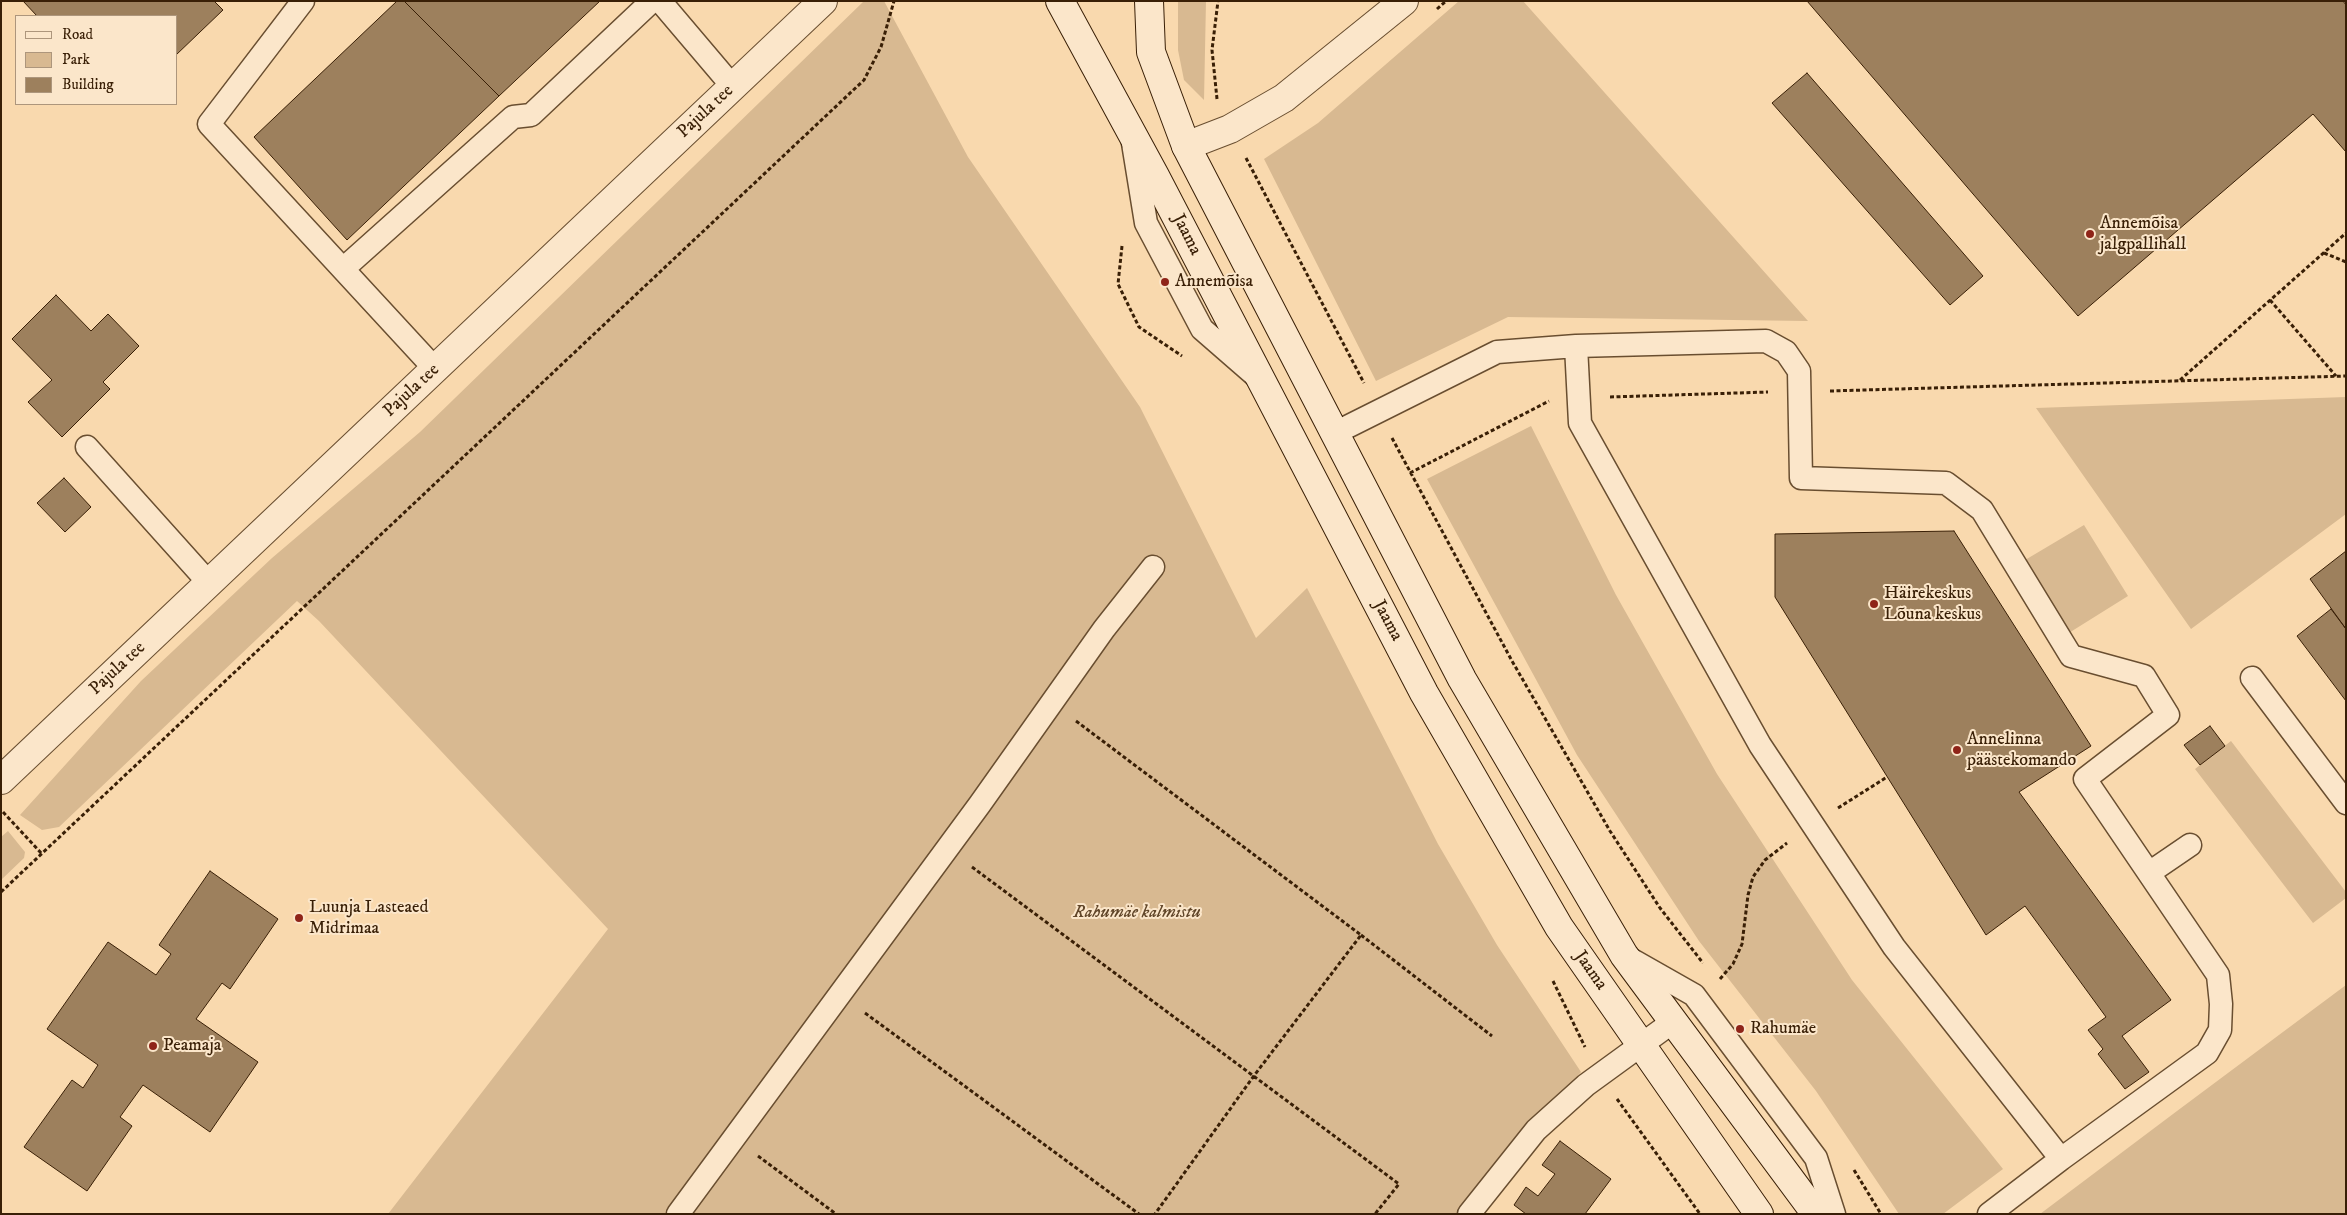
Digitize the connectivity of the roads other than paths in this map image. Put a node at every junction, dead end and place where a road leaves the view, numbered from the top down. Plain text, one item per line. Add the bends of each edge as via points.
1 (303, 1) edge
2 (652, 1) edge
3 (660, 1) edge
4 (823, 1) edge
5 (1060, 1) edge
6 (1148, 1) edge
7 (1404, 1) edge
8 (733, 86) junction
9 (1186, 146) junction
10 (343, 269) junction
11 (1576, 346) junction
12 (435, 369) junction
13 (1335, 433) junction
14 (87, 447) dead end
15 (1154, 567) dead end
16 (209, 583) junction
17 (2252, 678) dead end
18 (1, 780) edge
19 (2346, 802) edge
20 (2190, 845) dead end
21 (2149, 873) junction
22 (1624, 955) junction
23 (1674, 1021) junction
24 (1640, 1044) junction
25 (2061, 1159) junction
26 (678, 1214) edge
27 (1468, 1214) edge
28 (1758, 1214) edge
29 (1816, 1214) edge
30 (1834, 1214) edge
31 (1989, 1214) edge

1 - 10 lane via 210,124
2 - 10 lane via 531,115 513,117
3 - 8 lane
4 - 8 main road, Pajula tee
5 - 24 main road, Jaama via 1424,694 1559,927
6 - 9 main road via 1151,52
7 - 9 main road via 1284,98 1230,128
8 - 12 main road, Pajula tee
9 - 13 main road
10 - 12 lane
11 - 13 lane via 1498,352
11 - 21 lane via 1766,341 1786,352 1799,371 1801,478 1946,483 1982,510 2071,656 2144,676 2168,715 2085,779
11 - 25 lane via 1580,423 1760,745 1894,947
12 - 16 main road, Pajula tee
13 - 22 main road via 1462,679
14 - 16 lane
15 - 26 lane via 1104,629 947,849
16 - 18 main road, Pajula tee
17 - 19 lane
20 - 21 lane
21 - 25 lane via 2218,975 2220,1030 2207,1053
22 - 23 main road
22 - 30 lane via 1694,995 1816,1158
23 - 24 lane
23 - 29 main road
24 - 27 lane via 1586,1085 1536,1130
24 - 28 main road, Jaama
25 - 31 lane

